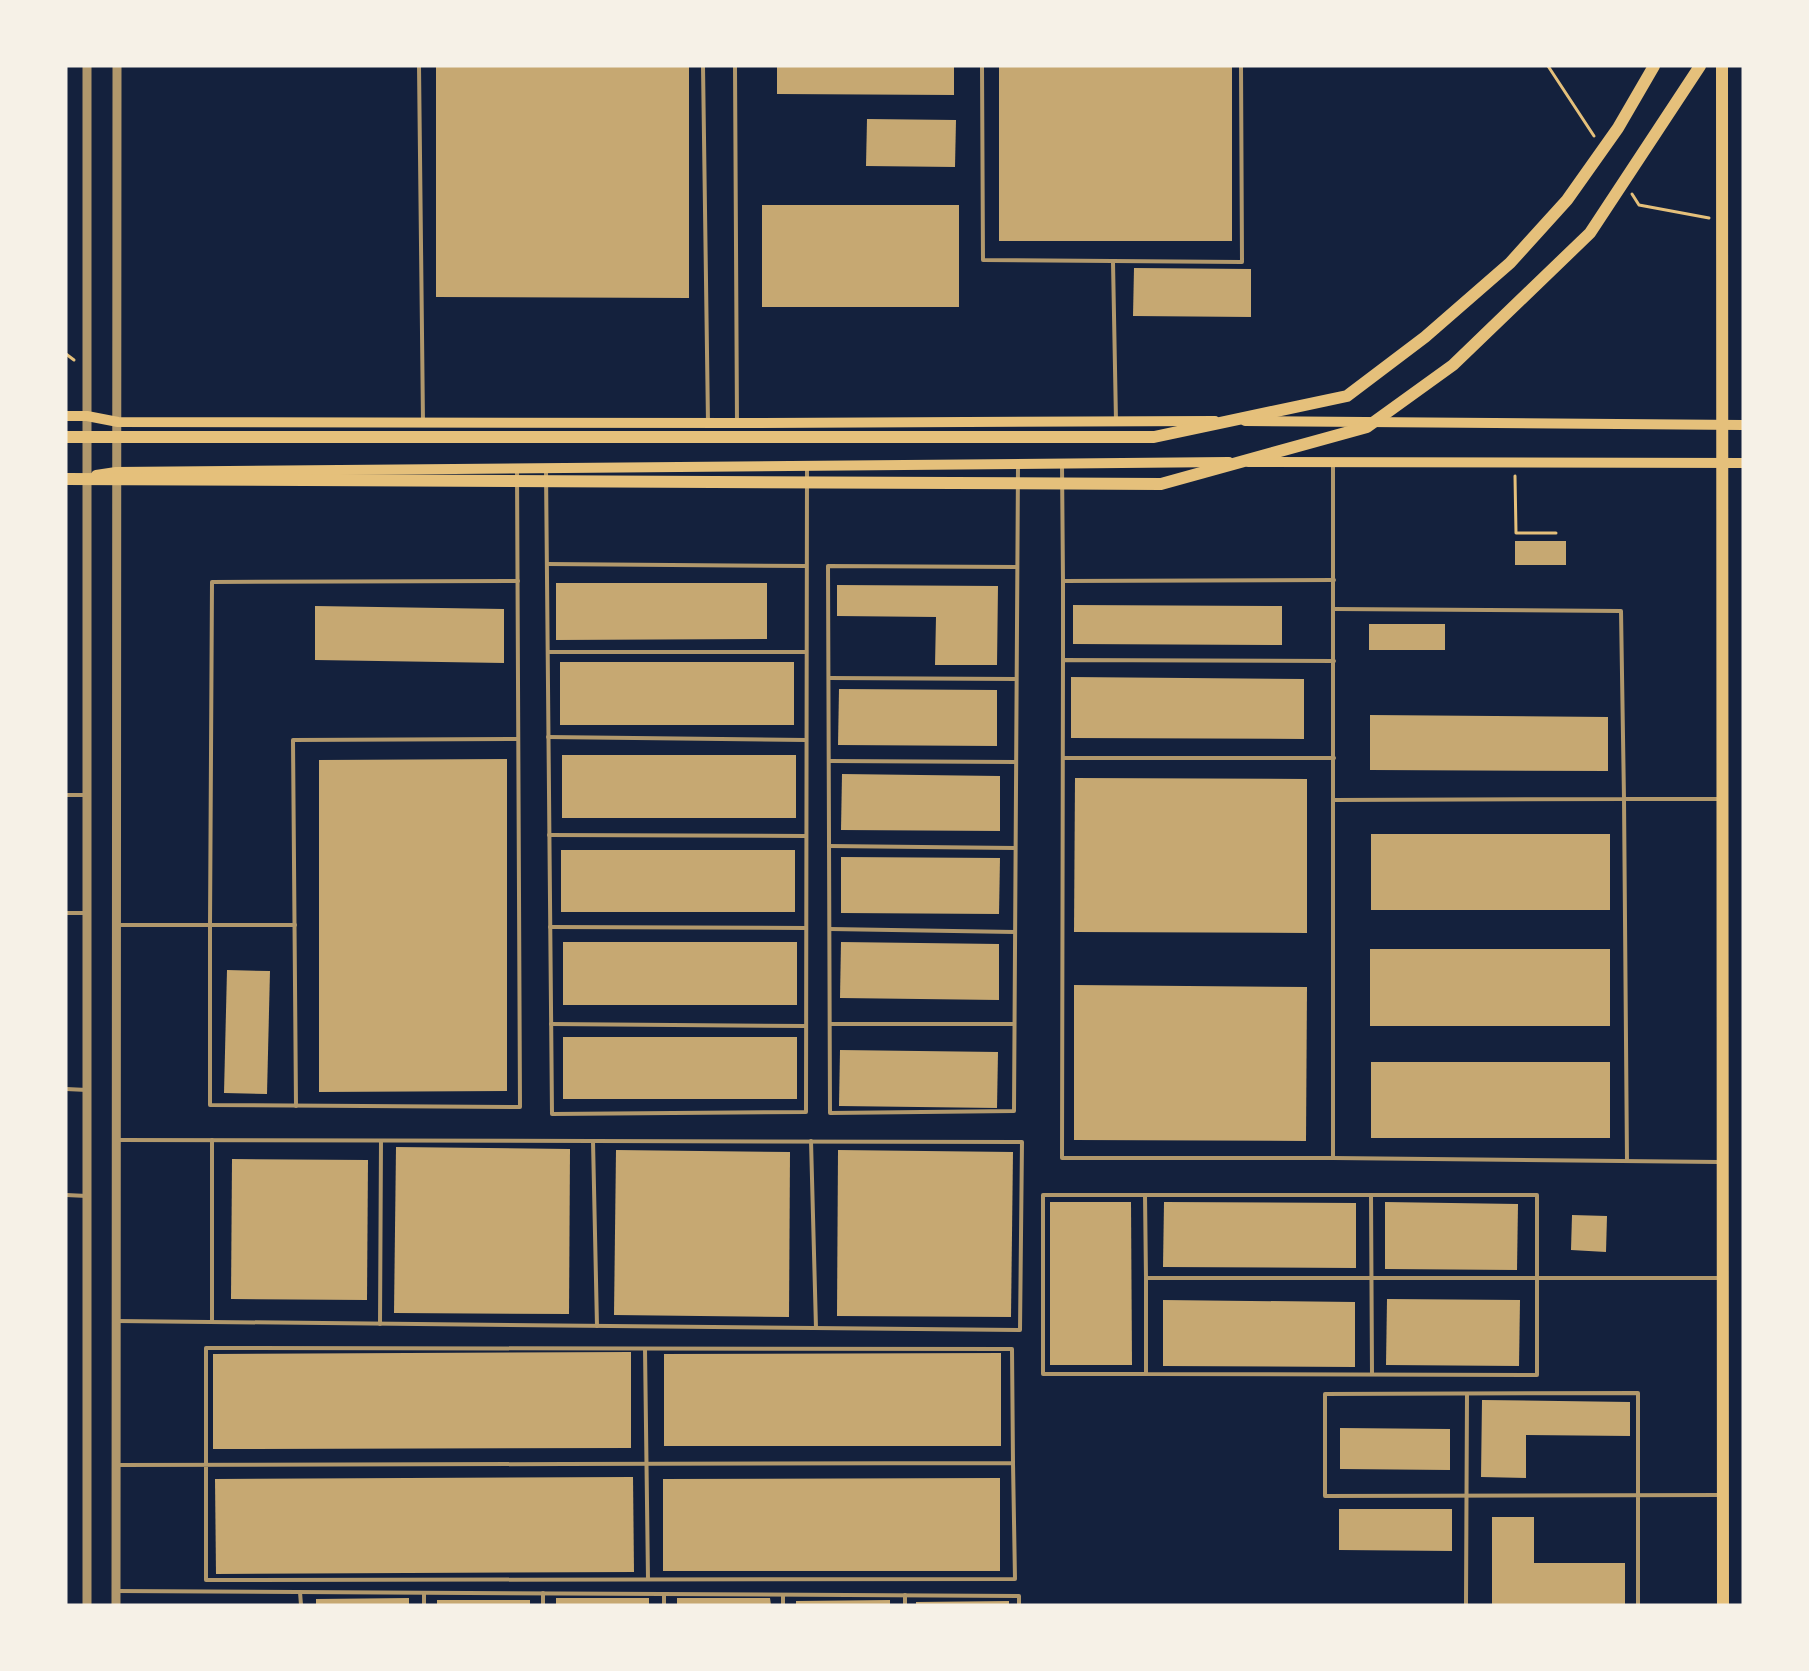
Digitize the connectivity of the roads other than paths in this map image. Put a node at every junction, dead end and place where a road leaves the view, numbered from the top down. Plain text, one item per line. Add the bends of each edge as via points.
1 (87, 66) edge
2 (117, 66) edge
3 (419, 66) edge
4 (703, 66) edge
5 (735, 66) edge
6 (982, 66) edge
7 (1240, 66) edge
8 (1654, 66) edge
9 (1700, 66) edge
10 (1722, 66) edge
11 (1113, 262) junction
12 (66, 416) edge
13 (87, 416) junction
14 (1116, 421) junction
15 (118, 422) junction
16 (423, 422) junction
17 (708, 423) junction
18 (737, 423) junction
19 (1722, 425) junction
20 (1743, 425) edge
21 (66, 437) edge
22 (1333, 461) junction
23 (1018, 464) junction
24 (1062, 464) junction
25 (1722, 464) junction
26 (1743, 464) edge
27 (807, 466) junction
28 (517, 469) junction
29 (546, 469) junction
30 (116, 472) junction
31 (88, 476) junction
32 (66, 477) edge
33 (547, 564) junction
34 (806, 566) junction
35 (1017, 567) junction
36 (1334, 580) junction
37 (518, 581) junction
38 (1063, 581) junction
39 (1334, 609) junction
40 (548, 652) junction
41 (806, 652) junction
42 (1063, 660) junction
43 (1334, 661) junction
44 (829, 678) junction
45 (1016, 679) junction
46 (548, 737) junction
47 (519, 739) junction
48 (806, 740) junction
49 (1063, 758) junction
50 (1334, 758) junction
51 (829, 761) junction
52 (1016, 762) junction
53 (66, 795) edge
54 (87, 795) junction
55 (1624, 799) junction
56 (1723, 799) junction
57 (1334, 800) junction
58 (549, 835) junction
59 (806, 836) junction
60 (830, 846) junction
61 (1015, 848) junction
62 (66, 913) edge
63 (87, 913) junction
64 (116, 925) junction
65 (210, 925) junction
66 (295, 925) junction
67 (550, 927) junction
68 (806, 928) junction
69 (830, 929) junction
70 (1015, 932) junction
71 (551, 1024) junction
72 (830, 1024) junction
73 (1014, 1024) junction
74 (806, 1026) junction
75 (66, 1089) edge
76 (87, 1090) junction
77 (296, 1106) junction
78 (116, 1140) junction
79 (212, 1140) junction
80 (381, 1141) junction
81 (593, 1141) junction
82 (812, 1142) junction
83 (1333, 1158) junction
84 (1627, 1161) junction
85 (1723, 1162) junction
86 (66, 1195) edge
87 (1145, 1195) junction
88 (1371, 1195) junction
89 (87, 1196) junction
90 (1146, 1278) junction
91 (1723, 1278) junction
92 (1371, 1279) junction
93 (1536, 1279) junction
94 (116, 1321) junction
95 (212, 1322) junction
96 (380, 1324) junction
97 (597, 1326) junction
98 (816, 1328) junction
99 (645, 1349) junction
100 (1146, 1374) junction
101 (1372, 1374) junction
102 (1467, 1394) junction
103 (1013, 1463) junction
104 (645, 1464) junction
105 (116, 1465) junction
106 (206, 1465) junction
107 (1637, 1495) junction
108 (1723, 1495) junction
109 (1466, 1496) junction
110 (648, 1579) junction
111 (116, 1591) junction
112 (300, 1592) junction
113 (424, 1593) junction
114 (543, 1593) junction
115 (664, 1594) junction
116 (783, 1595) junction
117 (904, 1595) junction
118 (87, 1605) edge
119 (116, 1605) edge
120 (301, 1605) edge
121 (424, 1605) edge
122 (543, 1605) edge
123 (664, 1605) edge
124 (783, 1605) edge
125 (905, 1605) edge
126 (1018, 1605) edge
127 (1466, 1605) edge
128 (1638, 1605) edge
129 (1723, 1605) edge

1 - 13 street
2 - 15 street
3 - 16 lane
4 - 17 lane
5 - 18 lane
6 - 11 lane via 983,260
7 - 11 lane via 1242,262
8 - 21 main road via 1618,128 1567,201 1509,263 1425,338 1347,396 1154,437
9 - 32 main road via 1590,232 1453,365 1367,427 1161,484
10 - 19 main road
11 - 14 lane
12 - 13 main road
13 - 15 main road
13 - 31 street
14 - 18 main road
14 - 19 main road
15 - 16 main road
15 - 30 street
16 - 17 main road
17 - 18 main road
19 - 20 main road
19 - 25 main road
22 - 24 main road
22 - 25 main road
22 - 36 lane
23 - 24 main road
23 - 27 main road
23 - 35 lane
24 - 38 lane
25 - 26 main road
25 - 56 main road
27 - 29 main road
27 - 34 lane
28 - 29 main road
28 - 30 main road
28 - 37 lane
29 - 33 lane
30 - 31 main road
30 - 64 street
31 - 32 main road
31 - 54 street
33 - 34 lane
33 - 40 lane
34 - 41 lane
35 - 44 lane via 828,566
35 - 45 lane
36 - 38 lane
36 - 39 lane
37 - 47 lane
37 - 65 lane via 212,582
38 - 42 lane
39 - 43 lane
39 - 55 lane via 1621,611
40 - 41 lane
40 - 46 lane
41 - 48 lane
42 - 43 lane
42 - 49 lane
43 - 50 lane
44 - 45 lane
44 - 51 lane
45 - 52 lane
46 - 48 lane
46 - 58 lane
47 - 66 lane via 293,740
47 - 77 lane via 520,1107
48 - 59 lane
49 - 50 lane
49 - 83 lane via 1062,1158
50 - 57 lane
51 - 52 lane
51 - 60 lane
52 - 61 lane
53 - 54 lane
54 - 63 street
55 - 56 lane
55 - 57 lane
55 - 84 lane
56 - 85 main road
57 - 83 lane
58 - 59 lane
58 - 67 lane
59 - 68 lane
60 - 61 lane
60 - 69 lane
61 - 70 lane
62 - 63 lane
63 - 76 street
64 - 65 lane
64 - 78 street
65 - 66 lane
65 - 77 lane via 210,1105
66 - 77 lane
67 - 68 lane
67 - 71 lane
68 - 74 lane
69 - 70 lane
69 - 72 lane
70 - 73 lane
71 - 74 lane
71 - 74 lane via 552,1114 806,1112
72 - 73 lane
72 - 73 lane via 830,1113 1014,1111
75 - 76 lane
76 - 89 street
78 - 79 lane
78 - 94 street
79 - 80 lane
79 - 95 lane
80 - 81 lane
80 - 96 lane
81 - 82 lane
81 - 97 lane
82 - 98 lane
82 - 98 lane via 1022,1142 1020,1330
83 - 84 lane
84 - 85 lane
85 - 91 main road
86 - 89 lane
87 - 88 lane
87 - 90 lane
87 - 100 lane via 1044,1195 1043,1374
88 - 92 lane
88 - 93 lane via 1537,1195
89 - 118 street
90 - 92 lane
90 - 100 lane
91 - 93 lane
91 - 108 main road
92 - 93 lane
92 - 101 lane
93 - 101 lane via 1537,1375
94 - 95 lane
94 - 105 street
95 - 96 lane
96 - 97 lane
97 - 98 lane
99 - 103 lane via 1012,1349
99 - 104 lane
99 - 106 lane via 206,1348
100 - 101 lane
102 - 107 lane via 1638,1394
102 - 109 lane
102 - 109 lane via 1325,1394 1325,1496
103 - 104 lane
103 - 110 lane via 1015,1579
104 - 106 lane
104 - 110 lane
105 - 106 lane
105 - 111 street
106 - 110 lane via 206,1580
107 - 108 lane
107 - 109 lane
107 - 128 lane
108 - 129 main road
109 - 127 lane
111 - 112 lane
111 - 119 street
112 - 113 lane
112 - 120 lane
113 - 114 lane
113 - 121 lane
114 - 115 lane
114 - 122 lane
115 - 116 lane
115 - 123 lane
116 - 117 lane
116 - 124 lane
117 - 125 lane
117 - 126 lane via 1018,1596

